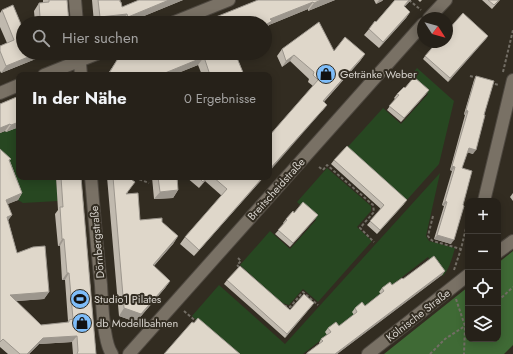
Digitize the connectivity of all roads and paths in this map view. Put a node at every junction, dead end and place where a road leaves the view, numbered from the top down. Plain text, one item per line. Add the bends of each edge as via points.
1 (75, 0) edge
2 (229, 0) edge
3 (409, 0) edge
4 (446, 0) edge
5 (420, 12) edge
6 (435, 12) edge
7 (76, 16) edge
8 (189, 16) edge
9 (417, 31) edge
10 (74, 60) edge
11 (80, 60) edge
12 (50, 72) edge
13 (81, 72) edge
14 (470, 76) dead end
15 (477, 78) edge
16 (513, 80) edge
17 (484, 81) edge
18 (16, 86) edge
19 (500, 86) dead end
20 (0, 93) edge
21 (319, 167) dead end
22 (91, 180) edge
23 (141, 180) edge
24 (149, 183) dead end
25 (485, 198) edge
26 (433, 216) dead end
27 (465, 232) edge
28 (513, 241) edge
29 (374, 242) dead end
30 (461, 249) junction
31 (501, 250) edge
32 (238, 258) dead end
33 (240, 269) edge
34 (465, 278) edge
35 (513, 287) edge
36 (452, 288) junction
37 (501, 298) edge
38 (281, 305) edge
39 (318, 305) dead end
40 (188, 314) dead end
41 (465, 320) edge
42 (200, 325) edge
43 (465, 326) edge
44 (465, 342) edge
45 (112, 354) edge
46 (129, 354) edge
47 (368, 354) edge
48 (430, 354) edge
49 (464, 354) edge

1 - 7 main road
2 - 8 main road
3 - 5 path
4 - 6 main road, Breitscheidstraße
9 - 46 main road, Breitscheidstraße
10 - 12 main road
11 - 13 main road
14 - 15 path
16 - 25 main road
17 - 19 path
18 - 20 main road
21 - 29 path via 323,170 327,165 373,205 374,212 360,228
22 - 45 main road, Dörnbergstraße via 106,341
23 - 24 path
26 - 30 path via 428,236 430,239
27 - 30 path
28 - 31 main road
30 - 36 path via 451,276
32 - 33 path via 241,261 237,266
34 - 36 main road, Kölnische Straße
35 - 37 path
36 - 41 path
36 - 47 main road, Kölnische Straße
38 - 39 path via 290,307 303,292
40 - 42 path
43 - 48 path
44 - 49 path

